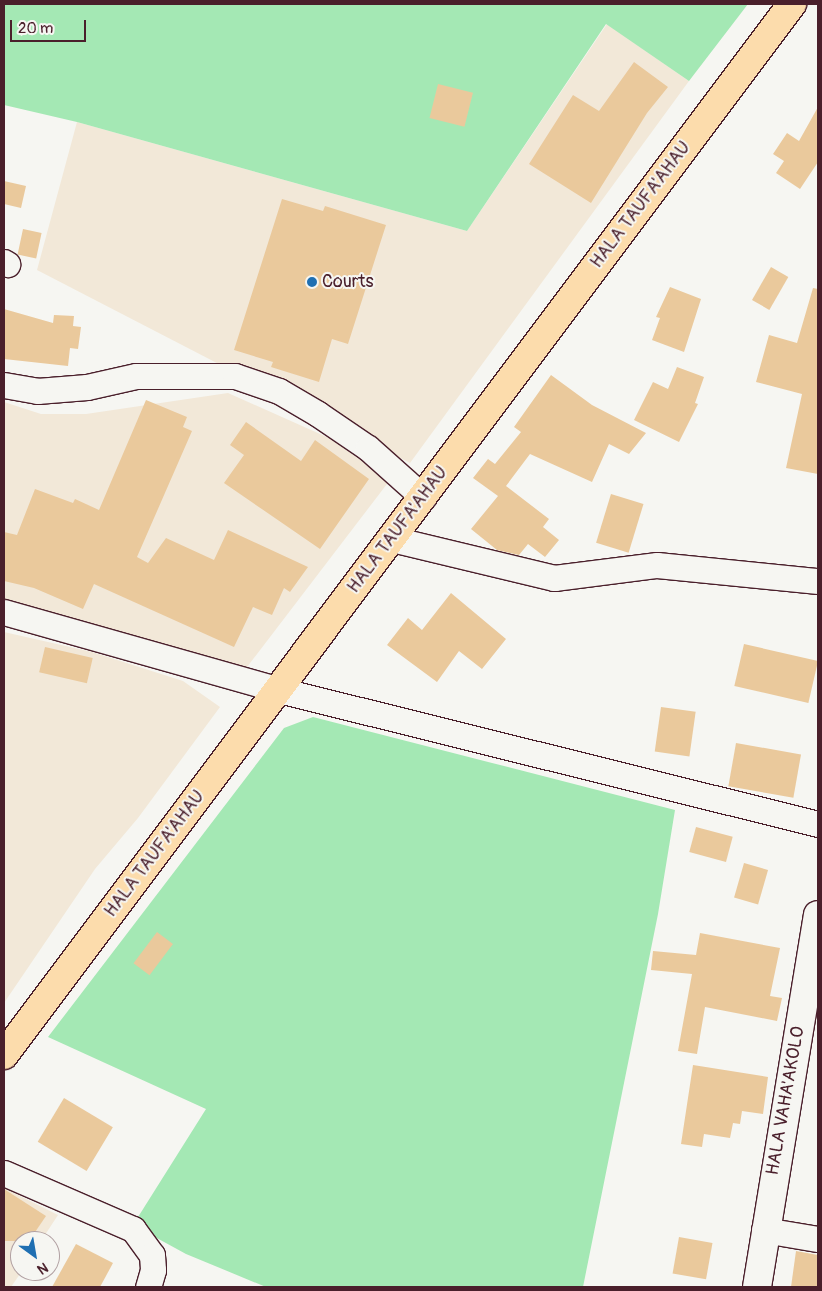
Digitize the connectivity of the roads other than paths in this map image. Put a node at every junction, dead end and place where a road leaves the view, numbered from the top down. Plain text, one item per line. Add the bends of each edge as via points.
1 (792, 4) edge
2 (4, 385) edge
3 (423, 497) junction
4 (392, 539) junction
5 (818, 581) edge
6 (4, 612) edge
7 (279, 690) junction
8 (818, 824) edge
9 (818, 915) edge
10 (4, 1055) edge
11 (4, 1173) edge
12 (764, 1230) junction
13 (818, 1239) edge
14 (148, 1287) edge
15 (757, 1287) edge

1 - 3 main road, HALA TAUFA'AHAU
2 - 3 street via 37,391 87,387 136,376 235,376 279,391 318,414 368,448
3 - 4 main road, HALA TAUFA'AHAU
4 - 5 street via 554,578 657,565
4 - 7 main road, HALA TAUFA'AHAU
6 - 7 street
7 - 8 street
7 - 10 main road, HALA TAUFA'AHAU
9 - 12 main road, HALA VAHA'AKOLO
11 - 14 street via 133,1229 152,1255 153,1270
12 - 13 street
12 - 15 main road, HALA VAHA'AKOLO

